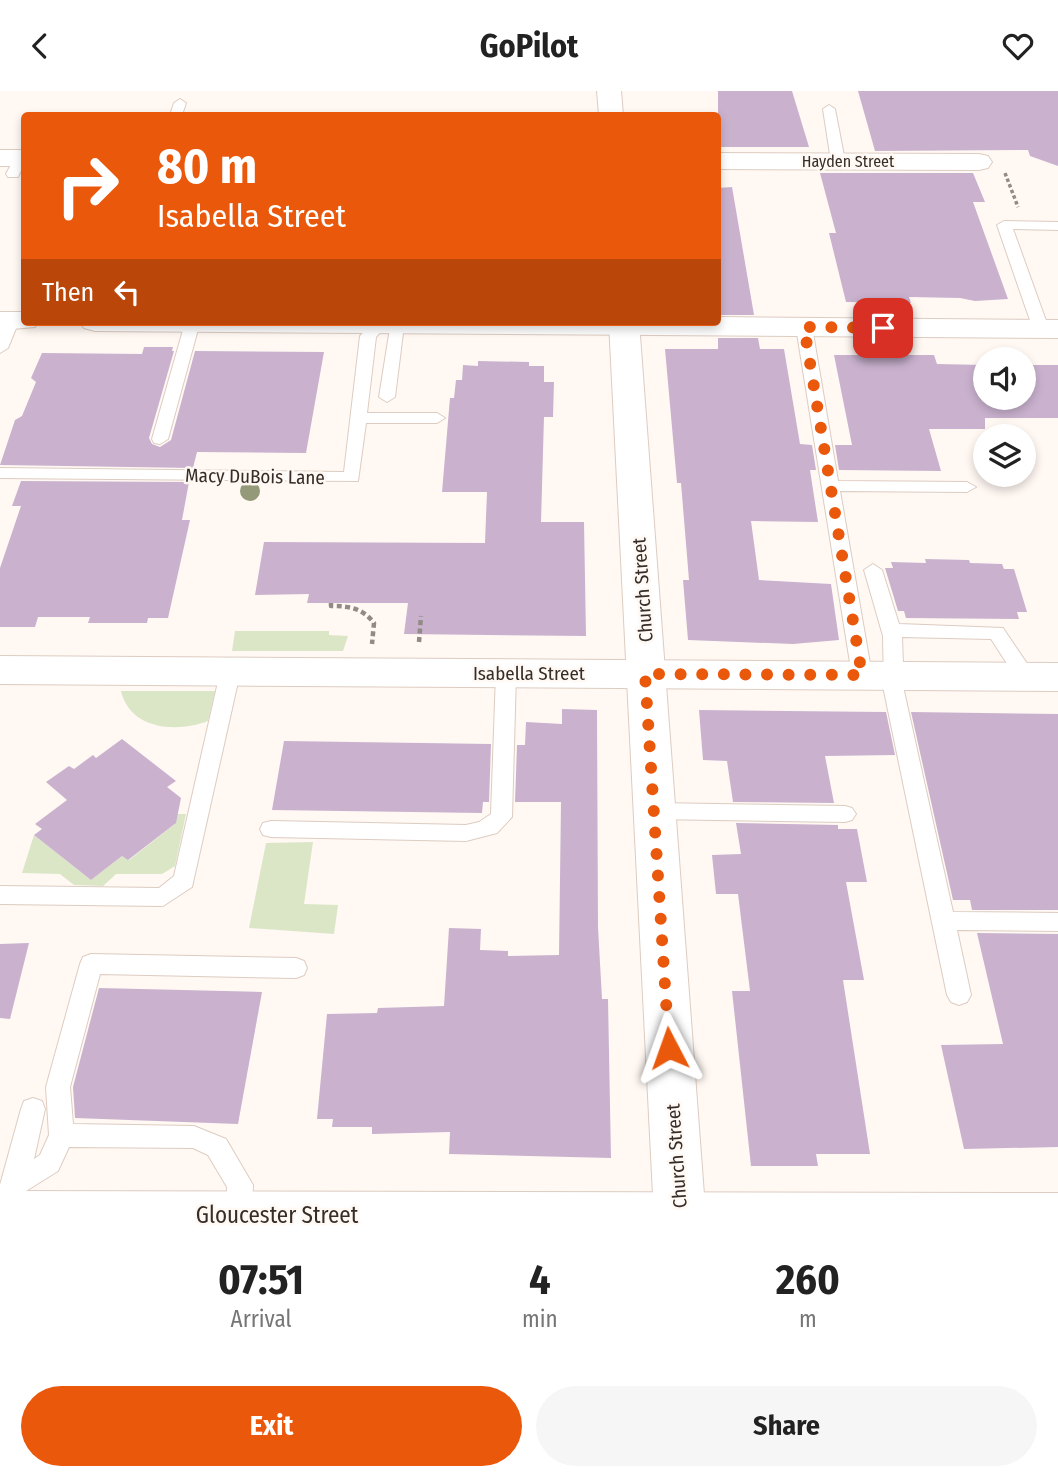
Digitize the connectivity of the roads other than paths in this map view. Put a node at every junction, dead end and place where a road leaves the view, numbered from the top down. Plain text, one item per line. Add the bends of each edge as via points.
1 (609, 91) edge
2 (829, 109) dead end
3 (611, 112) edge
4 (721, 160) edge
5 (838, 161) junction
6 (979, 162) dead end
7 (1058, 226) edge
8 (192, 326) edge
9 (386, 326) edge
10 (388, 326) edge
11 (624, 326) edge
12 (721, 326) edge
13 (804, 327) junction
14 (1049, 329) edge
15 (387, 397) dead end
16 (359, 418) junction
17 (437, 418) dead end
18 (160, 439) dead end
19 (0, 473) edge
20 (831, 486) junction
21 (967, 487) dead end
22 (873, 570) dead end
23 (889, 630) junction
24 (0, 670) edge
25 (230, 673) junction
26 (506, 674) junction
27 (645, 674) junction
28 (876, 675) junction
29 (1042, 677) edge
30 (653, 811) junction
31 (845, 814) dead end
32 (271, 829) dead end
33 (0, 895) edge
34 (944, 921) junction
35 (1058, 922) edge
36 (296, 968) dead end
37 (959, 995) dead end
38 (33, 1109) dead end
39 (61, 1135) junction
40 (5, 1212) edge
41 (239, 1214) junction
42 (1058, 1218) edge
43 (680, 1227) edge

1 - 3 street
2 - 5 lane
4 - 5 street, Hayden Street
5 - 6 street, Hayden Street
7 - 14 lane via 1004,225
8 - 18 lane
9 - 16 lane, Macy DuBois Lane via 368,336
10 - 15 lane
11 - 27 street, Church Street
12 - 13 street
13 - 14 street
13 - 20 lane
16 - 17 lane
16 - 19 lane, Macy DuBois Lane via 352,477
20 - 21 lane
20 - 28 lane
22 - 23 lane
23 - 28 lane via 894,657
23 - 29 lane via 996,633
24 - 25 street, Isabella Street
25 - 26 street, Isabella Street
25 - 33 lane via 184,881 163,897
26 - 27 street, Isabella Street
26 - 32 lane via 501,817 494,825 466,833
27 - 28 street, Isabella Street
27 - 30 street, Church Street
28 - 29 street, Isabella Street
28 - 34 lane
30 - 31 lane
30 - 43 street, Church Street
34 - 35 lane
34 - 37 lane
36 - 39 lane via 91,964 58,1087
38 - 40 lane
39 - 40 lane via 49,1163
39 - 41 lane via 194,1136 217,1147 240,1185
40 - 41 street, Gloucester Street
41 - 43 street, Gloucester Street
42 - 43 street, Gloucester Street

